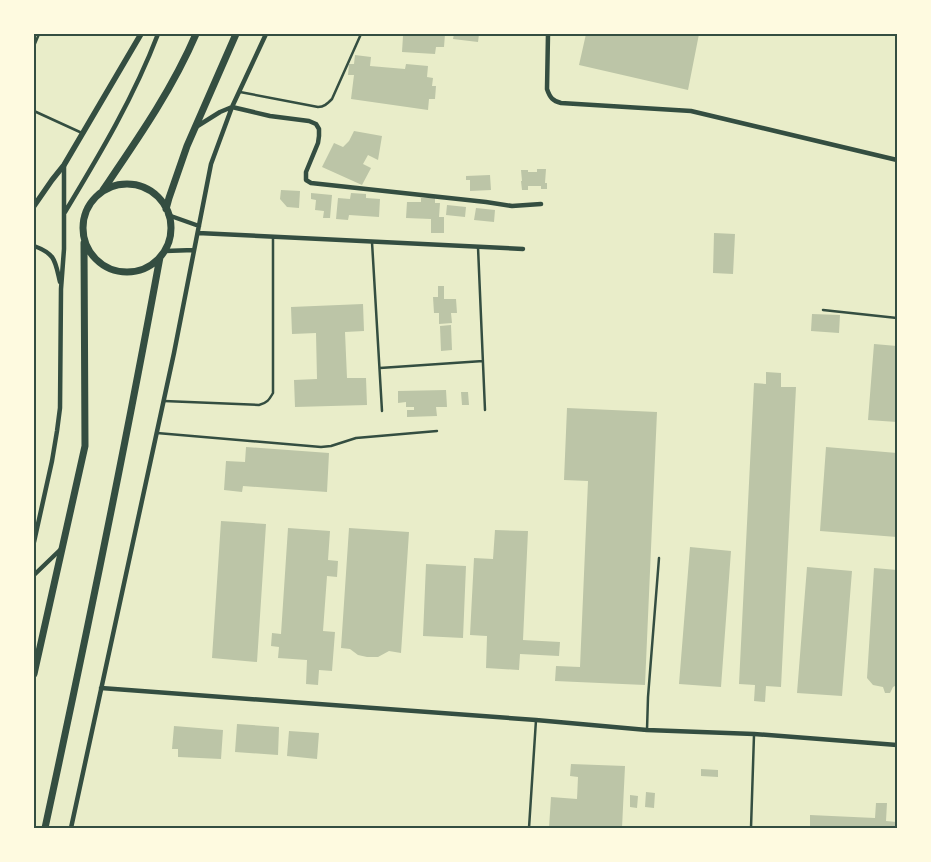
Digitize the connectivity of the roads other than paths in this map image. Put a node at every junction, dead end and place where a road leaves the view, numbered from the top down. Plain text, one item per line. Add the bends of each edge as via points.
1 (39, 34) edge
2 (141, 34) edge
3 (158, 34) edge
4 (196, 34) edge
5 (236, 34) edge
6 (266, 34) edge
7 (361, 34) edge
8 (548, 34) edge
9 (34, 46) edge
10 (239, 92) junction
11 (232, 107) junction
12 (34, 111) edge
13 (195, 128) junction
14 (82, 133) junction
15 (897, 160) edge
16 (64, 165) junction
17 (103, 190) junction
18 (541, 204) dead end
19 (34, 206) edge
20 (167, 212) junction
21 (64, 213) junction
22 (199, 226) junction
23 (198, 234) junction
24 (273, 237) junction
25 (372, 242) junction
26 (84, 244) junction
27 (34, 246) edge
28 (478, 247) junction
29 (523, 249) dead end
30 (194, 250) junction
31 (163, 254) junction
32 (61, 288) junction
33 (823, 310) dead end
34 (897, 318) edge
35 (483, 362) junction
36 (380, 368) junction
37 (164, 400) junction
38 (382, 410) dead end
39 (485, 410) dead end
40 (437, 431) dead end
41 (157, 433) junction
42 (34, 542) edge
43 (62, 549) junction
44 (659, 558) dead end
45 (34, 575) edge
46 (34, 674) edge
47 (101, 688) junction
48 (536, 720) junction
49 (647, 730) junction
50 (754, 734) junction
51 (897, 744) edge
52 (45, 828) edge
53 (71, 828) edge
54 (529, 828) edge
55 (751, 828) edge

1 - 9 lane
2 - 14 street
3 - 21 street via 129,100
4 - 17 main road via 187,56 148,123
5 - 13 main road
6 - 10 street
7 - 10 lane via 332,99 323,107
8 - 15 street via 547,90 553,101 691,111
10 - 11 street
11 - 13 street
11 - 18 street via 316,124 318,144 306,172 306,180 311,183 512,206
11 - 22 street via 211,164
12 - 14 lane
13 - 20 main road via 169,198
14 - 16 street
16 - 19 street
16 - 21 street
17 - 20 main road via 115,185 139,185 155,194
17 - 26 main road via 94,197 82,221
20 - 22 street
20 - 31 main road via 171,232
21 - 32 street
22 - 23 street
23 - 24 street
23 - 30 street
24 - 25 street
24 - 37 lane via 273,393 270,399 259,405
25 - 28 street
25 - 36 lane
26 - 31 main road via 100,265 120,273 142,271
26 - 43 main road via 85,446
27 - 32 street via 53,256
28 - 29 street
28 - 35 lane
30 - 31 street
30 - 37 street
31 - 52 main road
32 - 42 street via 58,431
33 - 34 lane
35 - 36 lane
35 - 39 lane
36 - 38 lane
37 - 41 street
40 - 41 lane via 356,438 321,447
41 - 47 street
43 - 45 street
43 - 46 main road
44 - 49 lane
47 - 48 street
47 - 53 street
48 - 49 street
48 - 54 lane
49 - 50 street
50 - 51 street
50 - 55 lane

